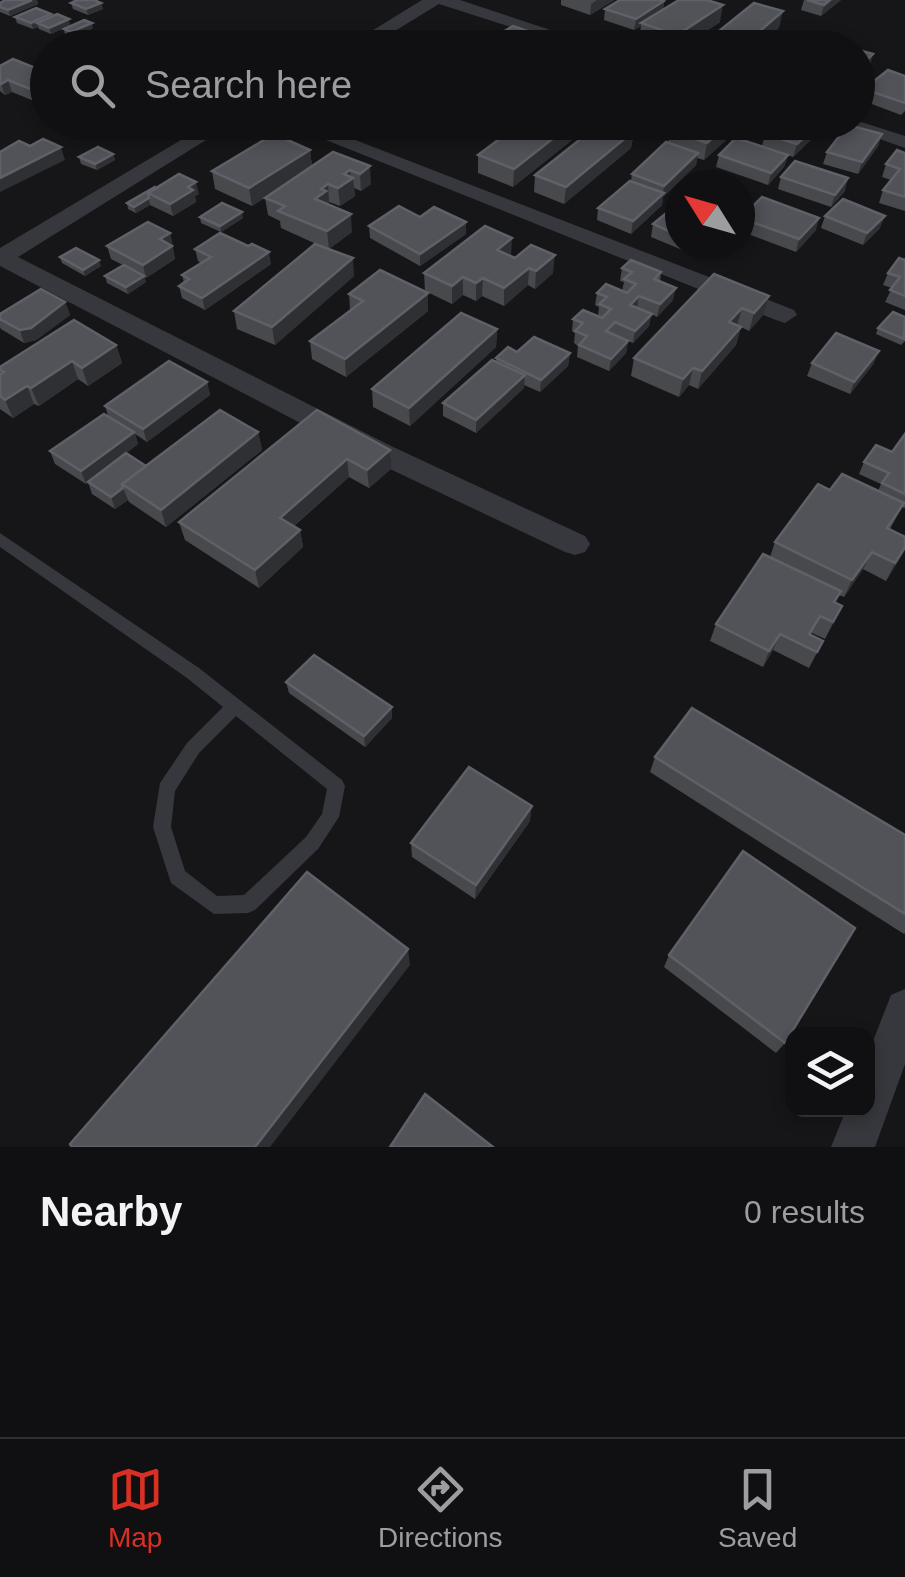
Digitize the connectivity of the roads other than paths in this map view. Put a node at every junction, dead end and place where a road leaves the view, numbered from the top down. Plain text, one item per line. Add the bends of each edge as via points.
1 (434, 0) edge
2 (443, 0) edge
3 (383, 30) edge
4 (539, 30) edge
5 (875, 133) edge
6 (196, 140) edge
7 (336, 140) edge
8 (905, 142) edge
9 (1, 257) edge
10 (785, 314) dead end
11 (0, 539) edge
12 (575, 544) dead end
13 (235, 706) junction
14 (905, 1008) edge
15 (862, 1143) edge

1 - 3 street
2 - 4 street
5 - 8 street
6 - 9 street
7 - 10 street
9 - 12 street via 381,453
11 - 13 lane
13 - 13 lane via 193,748 166,789 162,827 178,877 214,905 248,904 312,843 330,817 336,786
14 - 15 street

